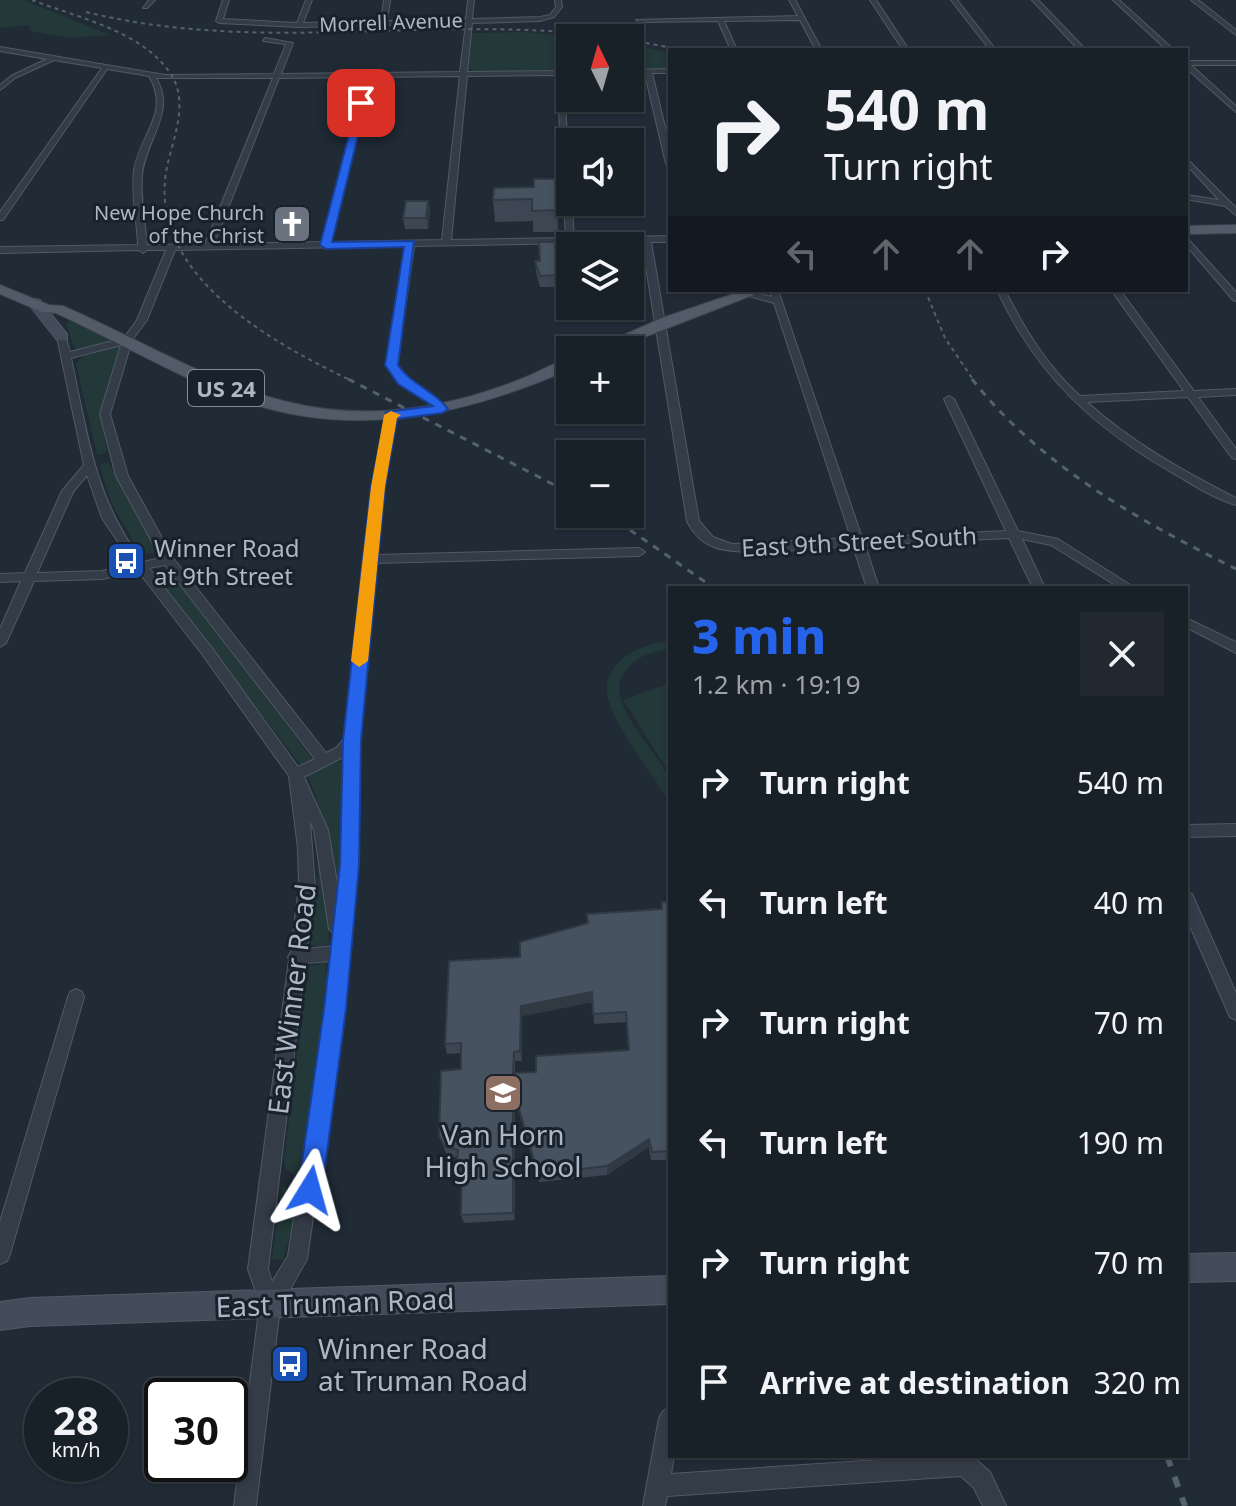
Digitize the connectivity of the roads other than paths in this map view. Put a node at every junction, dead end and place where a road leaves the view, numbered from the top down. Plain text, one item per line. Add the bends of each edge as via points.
1 (152, 0) edge
2 (226, 0) edge
3 (309, 0) edge
4 (387, 0) edge
5 (471, 0) edge
6 (792, 0) edge
7 (873, 0) edge
8 (954, 0) edge
9 (1035, 0) edge
10 (1116, 0) edge
11 (1194, 0) edge
12 (559, 4) edge
13 (145, 7) dead end
14 (469, 18) junction
15 (801, 18) junction
16 (720, 19) junction
17 (639, 20) dead end
18 (384, 22) junction
19 (299, 25) junction
20 (1236, 33) edge
21 (265, 40) dead end
22 (733, 48) edge
23 (818, 48) edge
24 (905, 48) edge
25 (991, 48) edge
26 (1081, 48) edge
27 (1169, 48) edge
28 (0, 49) edge
29 (53, 59) junction
30 (1236, 63) edge
31 (1188, 64) edge
32 (1188, 66) edge
33 (105, 68) junction
34 (668, 71) edge
35 (644, 72) edge
36 (648, 72) junction
37 (556, 73) edge
38 (465, 74) junction
39 (368, 75) junction
40 (152, 76) junction
41 (277, 77) junction
42 (0, 88) edge
43 (1236, 110) edge
44 (562, 112) edge
45 (668, 156) edge
46 (1188, 162) edge
47 (1188, 197) edge
48 (1228, 204) junction
49 (1236, 213) edge
50 (0, 218) edge
51 (1236, 226) edge
52 (1188, 227) edge
53 (569, 232) edge
54 (668, 239) edge
55 (646, 240) joint
56 (556, 241) edge
57 (1188, 242) edge
58 (446, 243) junction
59 (410, 244) junction
60 (326, 245) junction
61 (208, 248) junction
62 (171, 249) junction
63 (143, 250) junction
64 (0, 253) edge
65 (6, 286) edge
66 (753, 292) edge
67 (1002, 292) edge
68 (1116, 292) edge
69 (775, 295) edge
70 (1236, 298) edge
71 (35, 303) junction
72 (58, 309) junction
73 (658, 324) junction
74 (630, 336) edge
75 (62, 337) junction
76 (127, 340) junction
77 (68, 356) junction
78 (556, 369) edge
79 (1236, 392) edge
80 (1190, 394) junction
81 (949, 399) dead end
82 (1077, 399) junction
83 (442, 409) junction
84 (390, 419) junction
85 (115, 455) junction
86 (1236, 456) edge
87 (89, 463) junction
88 (1236, 502) edge
89 (1013, 534) junction
90 (857, 542) junction
91 (639, 552) dead end
92 (369, 559) junction
93 (168, 560) junction
94 (142, 568) junction
95 (30, 577) junction
96 (0, 578) edge
97 (872, 586) edge
98 (1038, 586) edge
99 (1126, 586) edge
100 (1188, 623) edge
101 (0, 643) edge
102 (1236, 648) edge
103 (352, 740) junction
104 (324, 761) junction
105 (296, 775) junction
106 (1236, 830) edge
107 (1188, 831) edge
108 (1188, 904) edge
109 (340, 953) junction
110 (296, 957) junction
111 (76, 997) dead end
112 (1236, 1012) edge
113 (0, 1254) edge
114 (1236, 1267) edge
115 (1188, 1268) edge
116 (668, 1290) edge
117 (270, 1304) junction
118 (0, 1316) edge
119 (668, 1430) edge
120 (657, 1496) edge
121 (245, 1506) edge
122 (995, 1506) edge

1 - 13 street
2 - 19 street, Morrell Avenue via 219,21
3 - 19 street
4 - 18 street
5 - 14 street
6 - 15 street
7 - 24 street
8 - 25 street
9 - 26 street
10 - 27 street
11 - 20 street
12 - 14 street, Morrell Avenue via 552,16 540,19
14 - 18 street, Morrell Avenue
14 - 38 street
15 - 16 street
15 - 23 street
16 - 17 street
16 - 22 street
18 - 19 street, Morrell Avenue
21 - 41 street via 289,41
28 - 29 street
29 - 33 street
29 - 42 street
30 - 31 street
32 - 43 street
33 - 40 street
33 - 50 street
34 - 36 street
35 - 36 street
36 - 45 street
37 - 38 street
38 - 39 street
38 - 58 street
39 - 41 street
39 - 60 street
40 - 41 street
40 - 63 street via 160,114 136,179
41 - 61 street
44 - 53 street
46 - 48 street
47 - 48 street
48 - 49 street
51 - 52 main road
54 - 55 street
55 - 73 street
56 - 58 street
57 - 70 street
58 - 59 street
59 - 60 street
59 - 83 street via 392,365 402,381
60 - 61 street
61 - 62 street
62 - 63 street
62 - 76 street via 142,320
63 - 64 street
65 - 71 main road, East Winner Road / US 24
65 - 72 main road, East Winner Road / US 24 via 52,301
66 - 69 street
66 - 73 main road
67 - 82 street via 1027,342
68 - 80 street
69 - 90 street
71 - 72 main road, US 24
71 - 75 main road, East Winner Road
72 - 75 main road, East Winner Road
72 - 76 main road, US 24
73 - 74 main road
73 - 90 street, East 9th Street South via 697,529 719,546 732,548
75 - 77 street, East Winner Road
76 - 77 street
76 - 84 main road, US 24 via 275,406
76 - 85 street via 105,414
77 - 87 street, East Winner Road
78 - 83 main road, US 24 via 502,394
79 - 80 street
80 - 82 street
80 - 86 street
81 - 89 street
82 - 88 street via 1163,462
83 - 84 main road, US 24
84 - 92 street
85 - 87 street
85 - 93 street
87 - 94 street, East Winner Road via 108,518
87 - 95 street via 68,491
89 - 90 street, East 9th Street South
89 - 98 street
89 - 99 street, East 9th Street South via 1054,542
90 - 97 street
91 - 92 street
92 - 103 street
93 - 94 street
93 - 104 street
94 - 95 street
94 - 105 street, East Winner Road
95 - 96 street
95 - 101 street
100 - 102 street
103 - 104 street
103 - 109 street via 350,865
104 - 105 street
105 - 109 street, East Winner Road via 321,830
105 - 110 street, East Winner Road via 307,886
106 - 107 street
108 - 112 street
109 - 110 street
109 - 117 street via 297,1259
110 - 117 street, East Winner Road via 258,1269
111 - 113 street
114 - 115 main road
116 - 117 main road, East Truman Road
117 - 118 main road, East Truman Road
117 - 121 street, East Winner Road
119 - 120 street
120 - 122 street via 965,1465 982,1480

